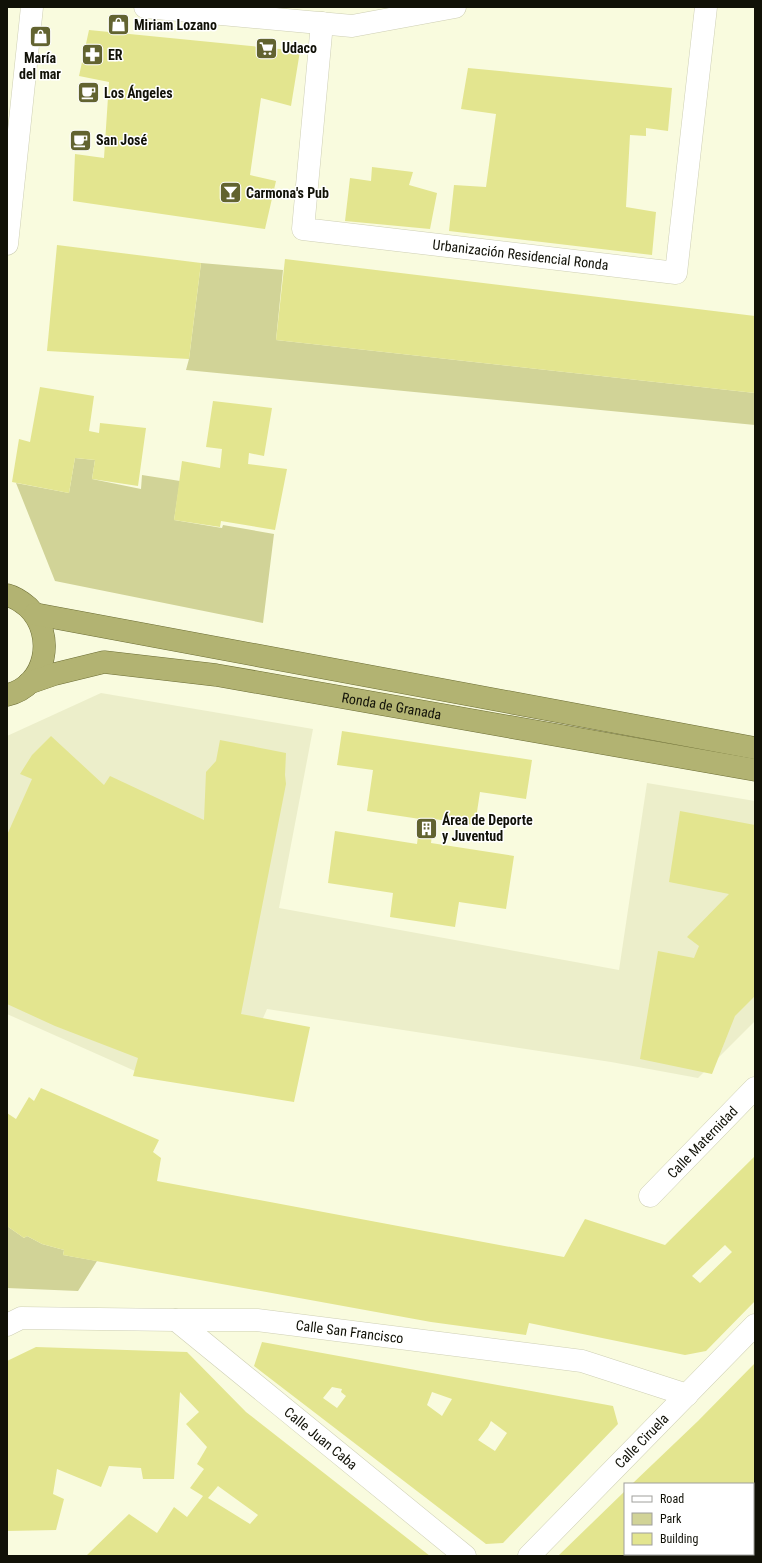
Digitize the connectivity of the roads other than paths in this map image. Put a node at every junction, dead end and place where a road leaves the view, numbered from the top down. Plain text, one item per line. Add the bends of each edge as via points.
1 (32, 7) edge
2 (145, 7) edge
3 (455, 7) edge
4 (706, 7) edge
5 (322, 23) junction
6 (9, 206) edge
7 (7, 244) edge
8 (8, 592) edge
9 (35, 614) junction
10 (29, 683) junction
11 (7, 695) edge
12 (755, 748) edge
13 (755, 770) edge
14 (755, 1088) edge
15 (650, 1196) dead end
16 (12, 1320) edge
17 (176, 1320) junction
18 (755, 1325) edge
19 (687, 1395) junction
20 (464, 1556) edge
21 (529, 1556) edge

1 - 6 street
2 - 5 street
3 - 5 street via 352,26
4 - 5 street, Urbanización Residencial Ronda via 676,273 304,229
6 - 7 street
8 - 9 highway
9 - 10 highway via 43,631 45,650 40,668
9 - 12 highway, Ronda de Granada
10 - 11 highway
10 - 13 highway, Ronda de Granada via 104,662 224,677
14 - 15 street, Calle Maternidad
16 - 17 street, Calle San Francisco
17 - 19 street, Calle San Francisco via 257,1320 582,1361
17 - 20 street, Calle Juan Caba
18 - 19 street, Calle Ciruela
19 - 21 street, Calle Ciruela

